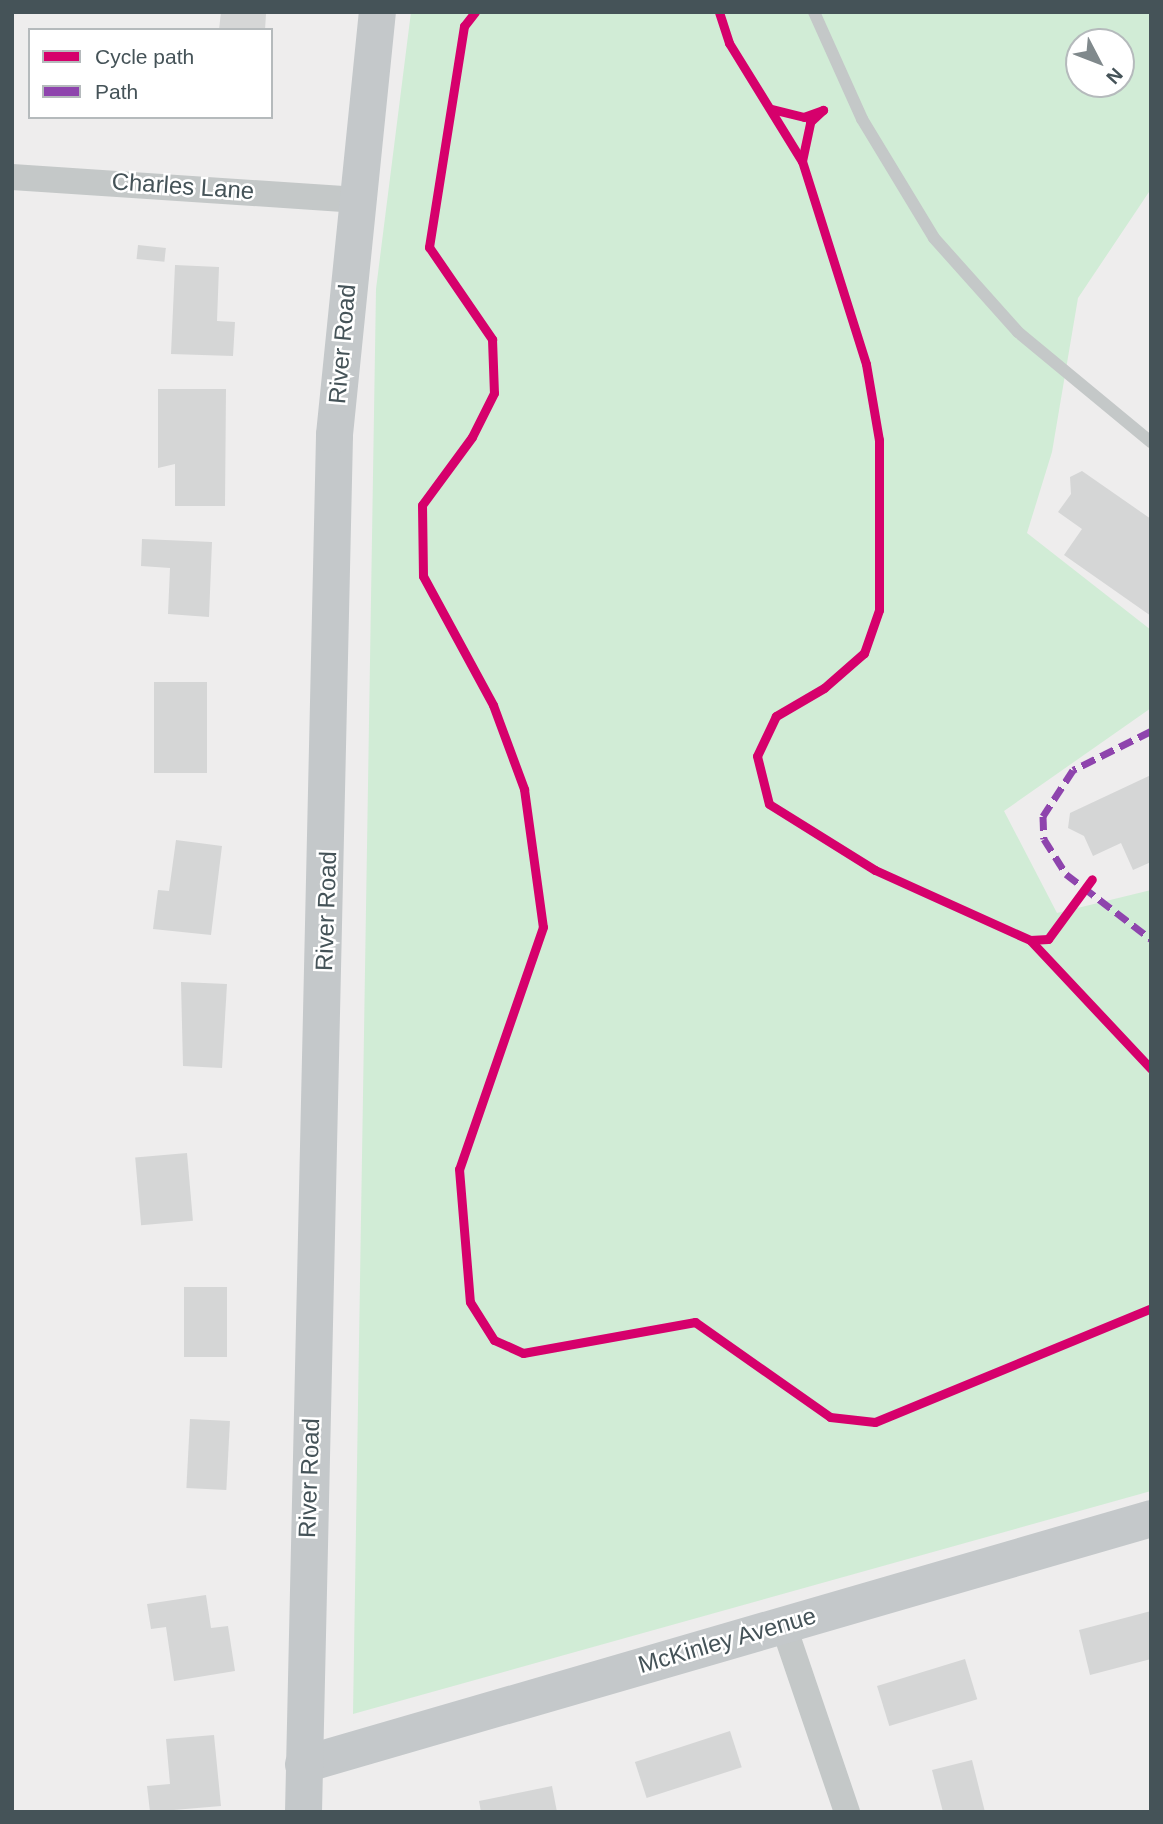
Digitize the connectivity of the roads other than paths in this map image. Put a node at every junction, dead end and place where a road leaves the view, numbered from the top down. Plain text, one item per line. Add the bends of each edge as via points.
1 (377, 12) edge
2 (814, 12) edge
3 (12, 177) edge
4 (354, 200) junction
5 (1151, 442) edge
6 (1151, 1518) edge
7 (783, 1624) junction
8 (303, 1764) junction
9 (303, 1812) edge
10 (847, 1812) edge

1 - 4 street, River Road
2 - 5 lane via 862,119 934,238 1027,341
3 - 4 street, Charles Lane
4 - 8 street, River Road via 334,434
6 - 7 street, McKinley Avenue
7 - 8 street, McKinley Avenue
7 - 10 street
8 - 9 street, River Road

